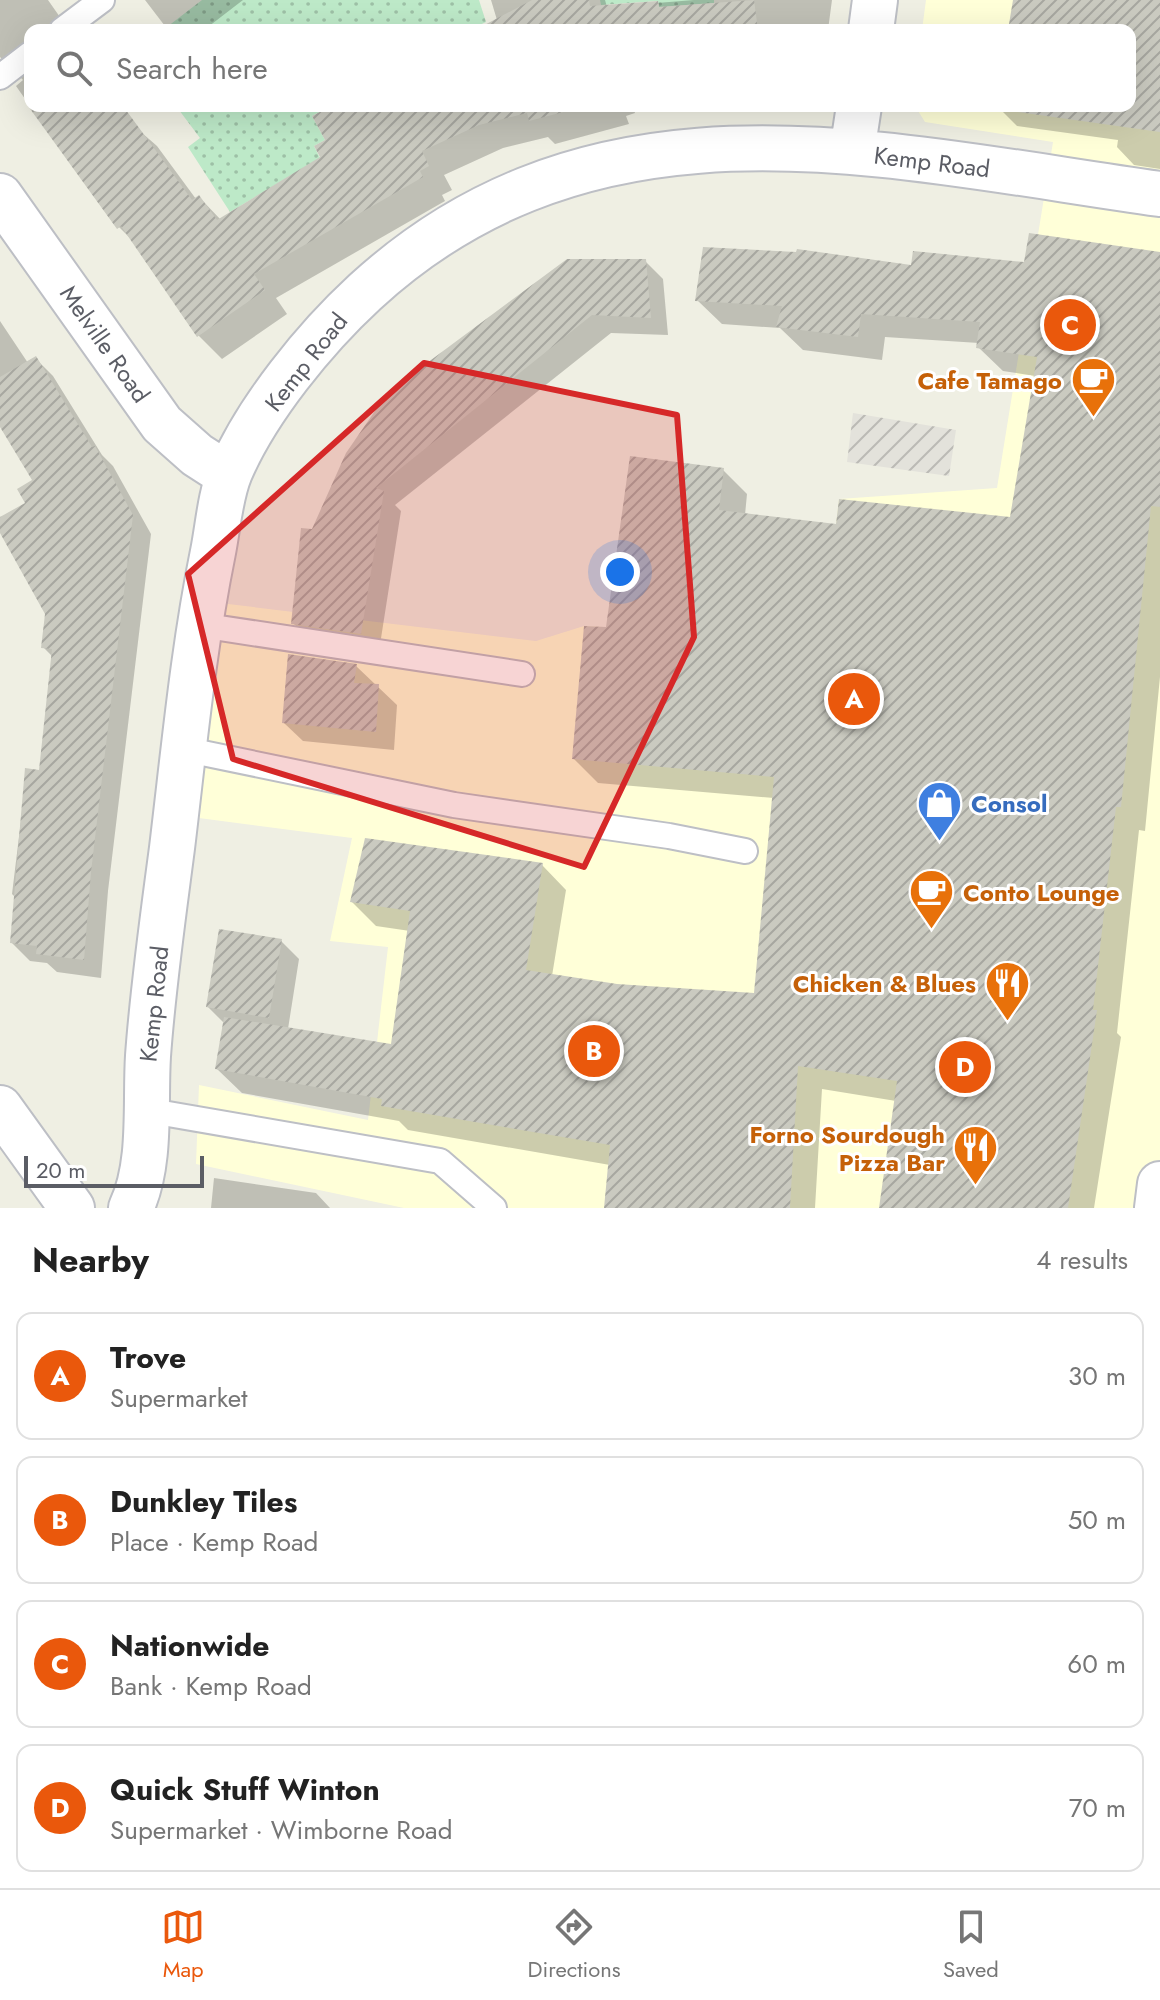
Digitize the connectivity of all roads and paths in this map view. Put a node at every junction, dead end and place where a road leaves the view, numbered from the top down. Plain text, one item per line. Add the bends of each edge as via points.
1 (102, 0) edge
2 (875, 0) edge
3 (70, 24) edge
4 (872, 24) edge
5 (24, 59) edge
6 (0, 77) edge
7 (858, 112) edge
8 (852, 152) junction
9 (1160, 194) edge
10 (0, 196) edge
11 (228, 475) junction
12 (200, 625) junction
13 (522, 674) dead end
14 (183, 749) junction
15 (745, 851) dead end
16 (0, 1108) edge
17 (145, 1110) junction
18 (1160, 1184) edge
19 (72, 1208) edge
20 (131, 1208) edge
21 (494, 1208) edge
22 (1157, 1208) edge

1 - 3 lane
2 - 4 street
5 - 6 lane
7 - 8 street
8 - 9 street, Kemp Road
8 - 11 street, Kemp Road via 762,146 679,152 582,170 487,205 407,254 333,322 265,413
10 - 11 street, Melville Road via 162,424
11 - 12 street, Kemp Road
12 - 13 lane
12 - 14 street, Kemp Road
14 - 15 lane via 454,805
14 - 17 street, Kemp Road via 152,1004
16 - 19 street
17 - 20 street, Kemp Road via 142,1163
17 - 21 lane via 440,1161
18 - 22 street

